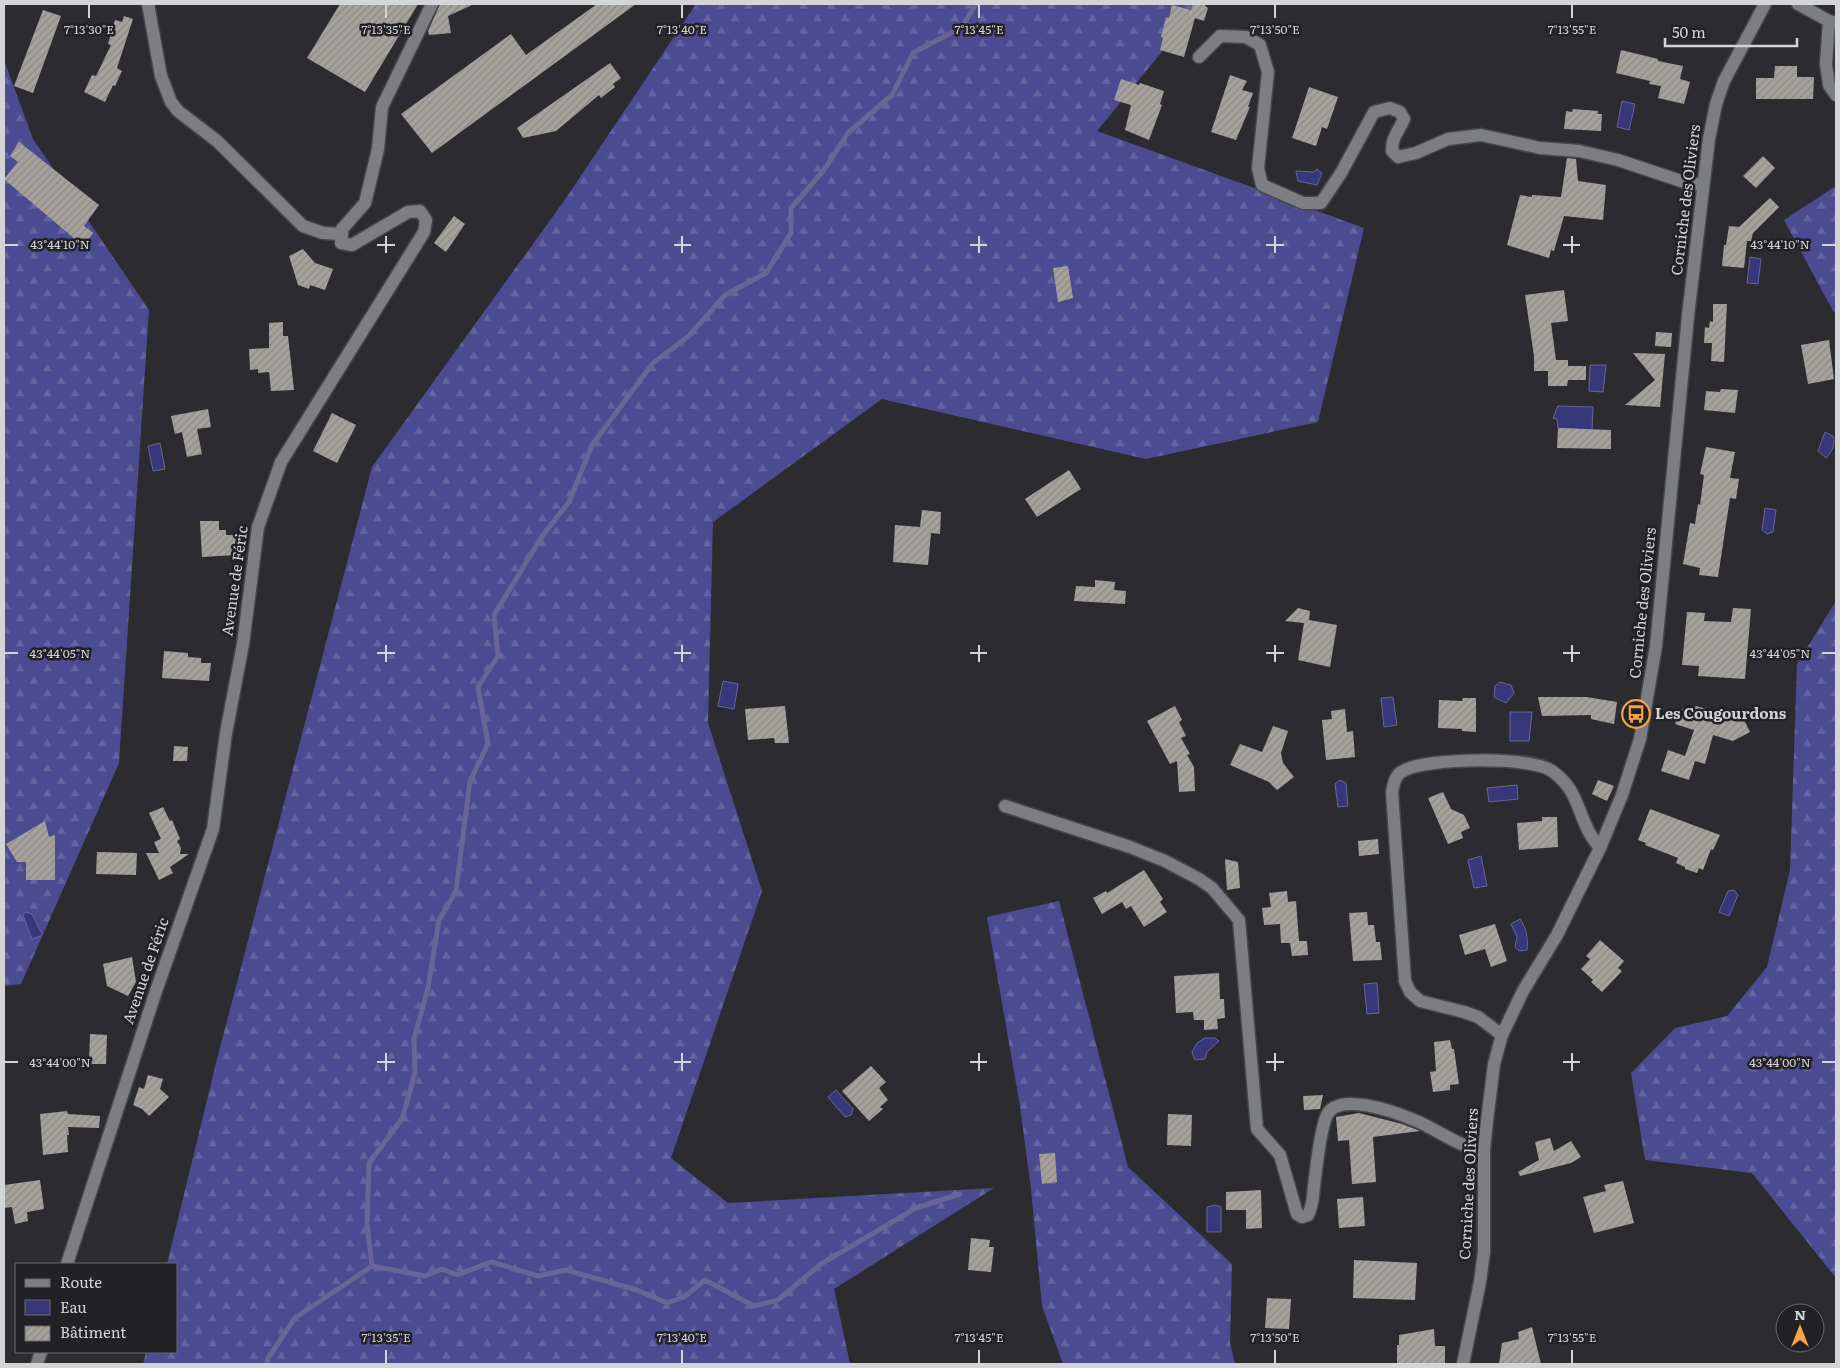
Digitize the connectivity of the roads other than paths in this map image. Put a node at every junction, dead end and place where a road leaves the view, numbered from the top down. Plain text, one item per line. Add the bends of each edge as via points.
1 (148, 4) edge
2 (432, 4) edge
3 (1765, 4) edge
4 (1798, 4) edge
5 (1833, 22) edge
6 (1199, 57) dead end
7 (1836, 95) edge
8 (1703, 185) junction
9 (342, 234) junction
10 (1005, 806) dead end
11 (1600, 848) junction
12 (1502, 1035) junction
13 (1484, 1150) junction
14 (67, 1263) edge
15 (1463, 1364) edge

1 - 9 street via 161,76 178,111 218,141 303,226 323,233
2 - 9 street via 382,107 378,149 365,203 342,229
3 - 8 street, Corniche des Oliviers via 1724,82 1712,120
4 - 5 street
5 - 7 street via 1826,64 1829,85
6 - 8 street via 1220,36 1246,37 1260,45 1268,72 1258,168 1262,184 1303,203 1321,203 1374,112 1390,108 1400,112 1404,119 1392,140 1392,151 1398,157 1448,139 1481,135 1618,160
8 - 11 street, Corniche des Oliviers via 1656,646 1647,705 1632,766
9 - 14 street, Avenue de Féric via 341,243 352,245 408,212 420,211 426,220 424,232 281,462 258,528 213,829
10 - 13 street via 1165,861 1212,888 1239,920 1257,1129 1280,1155 1297,1214 1302,1218 1312,1208 1326,1116 1341,1104 1384,1109 1415,1120 1467,1147
11 - 12 street, Corniche des Oliviers
11 - 12 street via 1566,782 1550,769 1498,761 1432,764 1406,769 1394,780 1392,792 1403,944 1410,992 1420,1001 1478,1017
12 - 13 street, Corniche des Oliviers via 1494,1064
13 - 15 street, Corniche des Oliviers via 1484,1252

